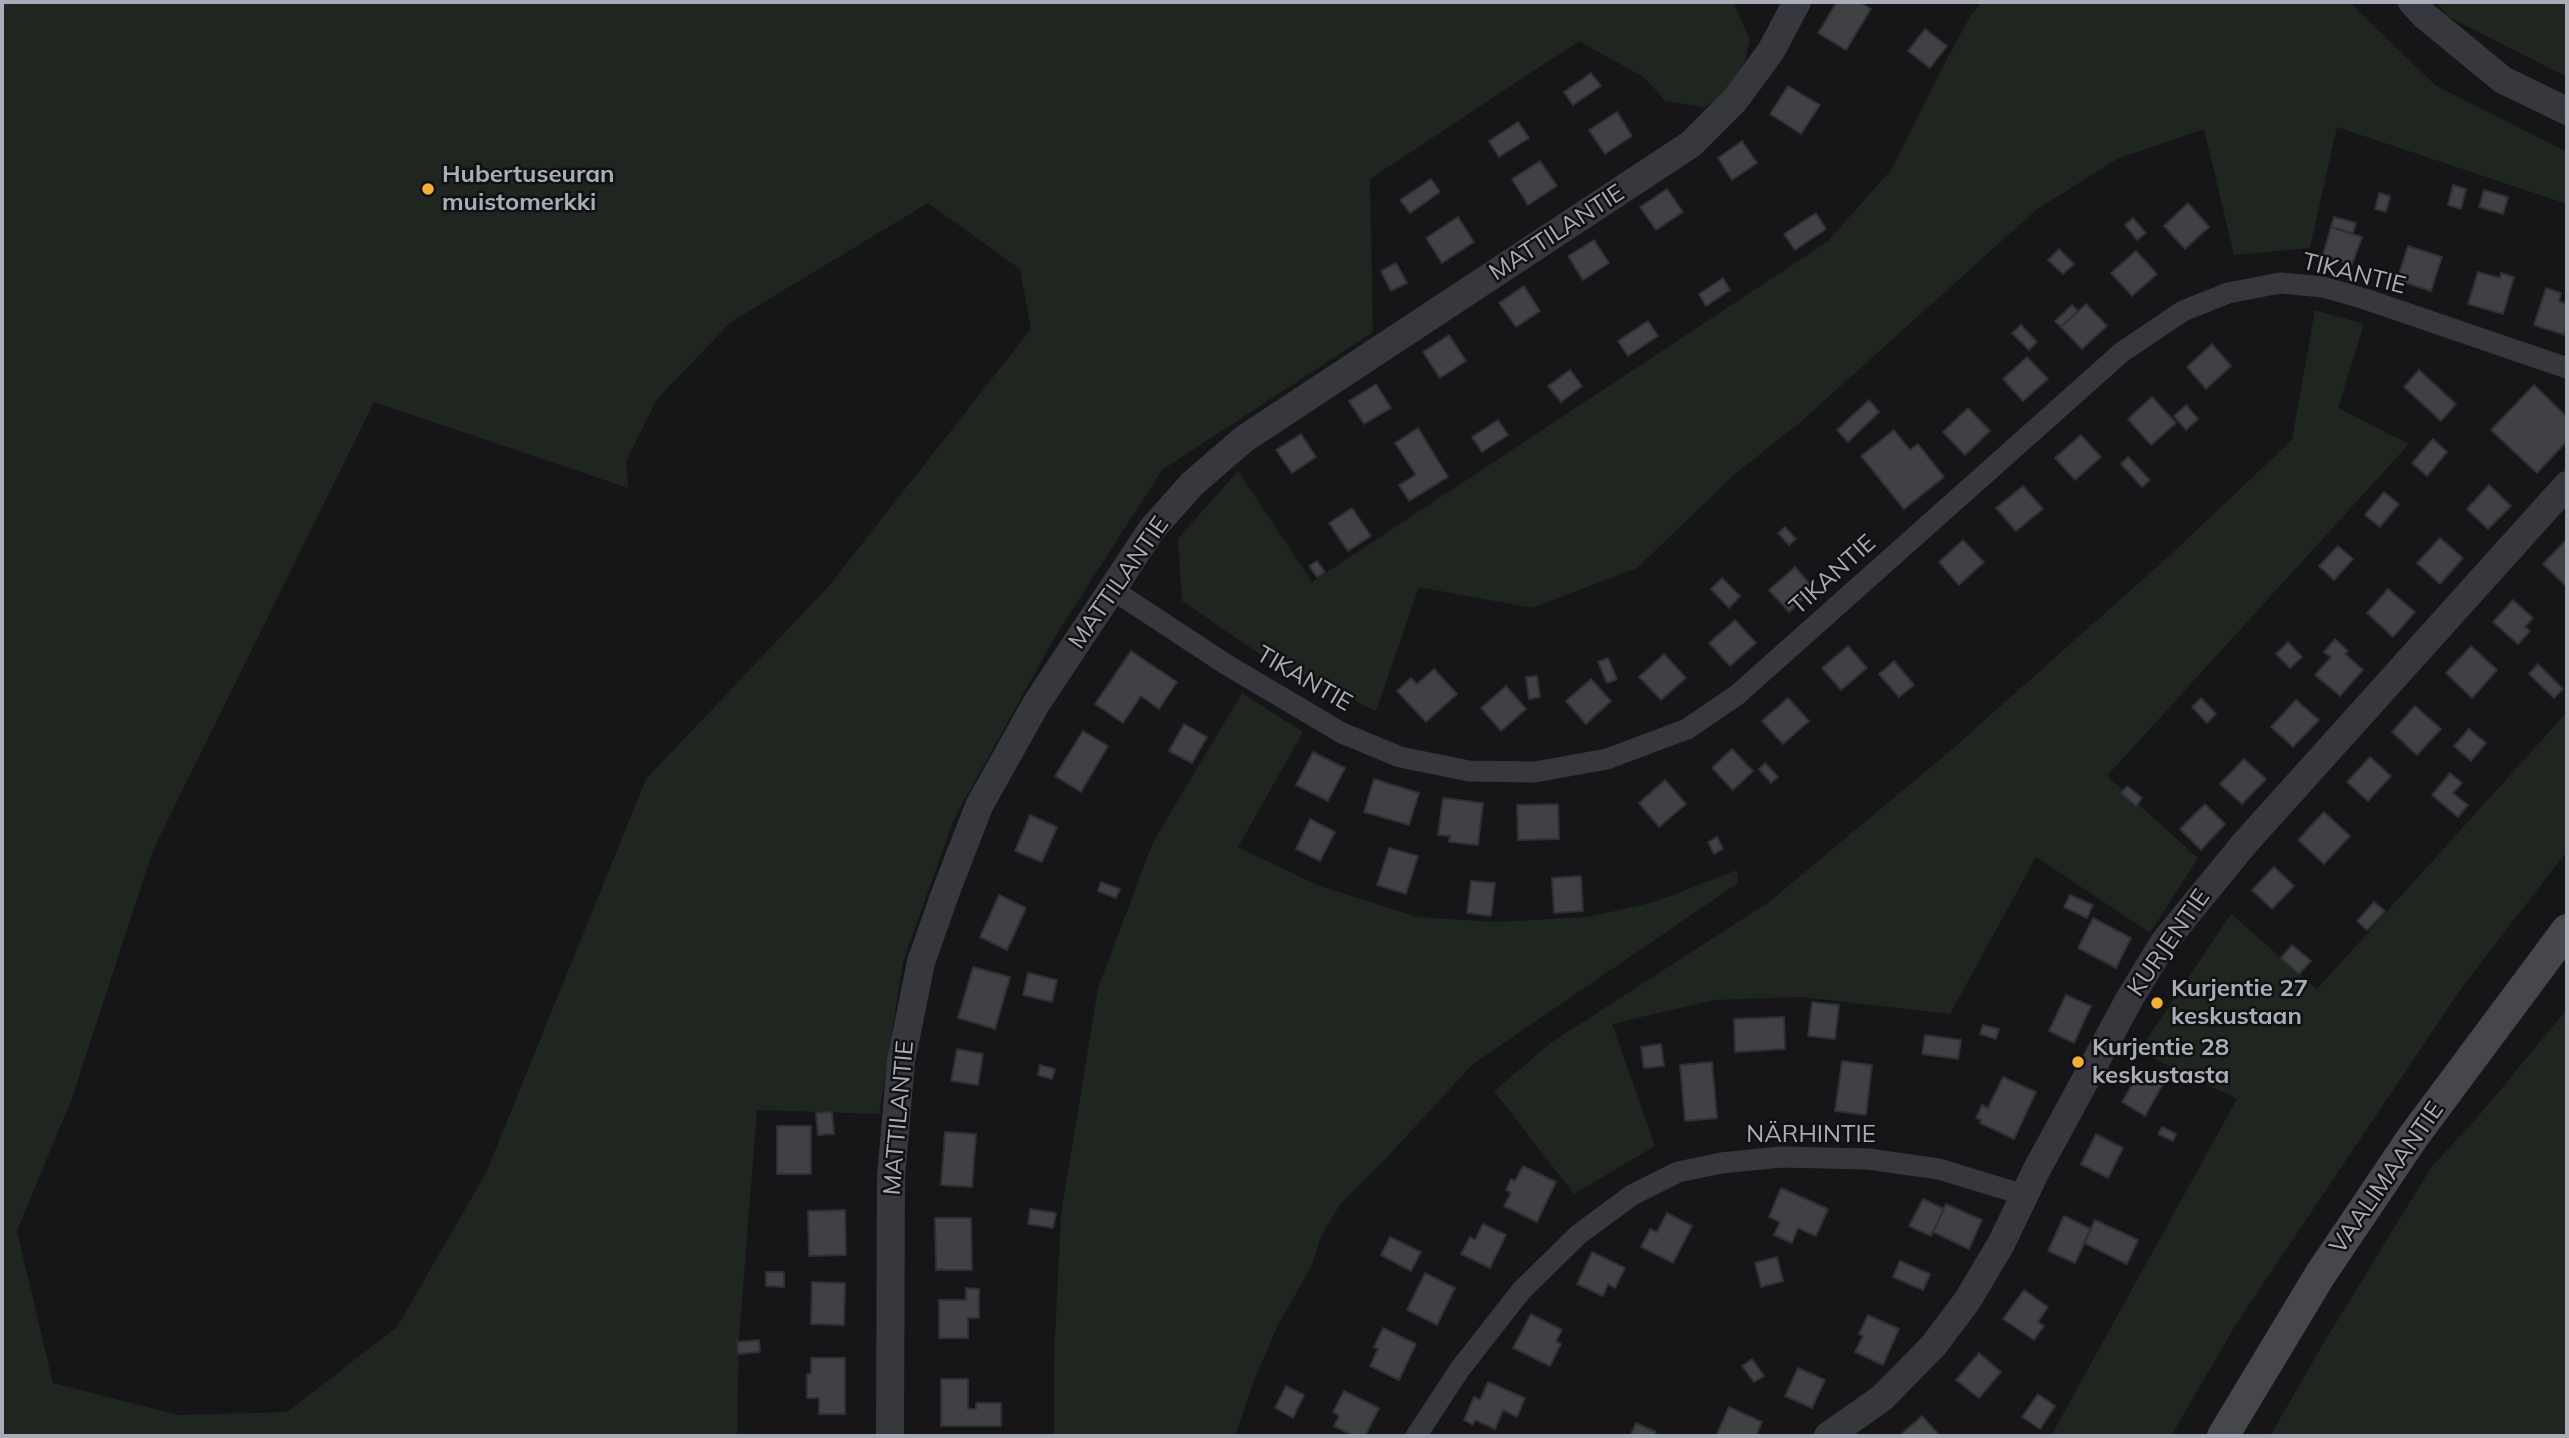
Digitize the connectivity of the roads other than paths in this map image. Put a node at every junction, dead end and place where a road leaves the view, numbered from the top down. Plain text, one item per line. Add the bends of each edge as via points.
1 (1797, 2) edge
2 (2412, 2) edge
3 (2567, 111) edge
4 (2567, 368) edge
5 (2567, 485) edge
6 (1113, 590) junction
7 (2567, 930) edge
8 (2024, 1195) junction
9 (890, 1436) edge
10 (1416, 1436) edge
11 (1828, 1436) edge
12 (2223, 1436) edge

1 - 6 street, MATTILANTIE via 1771,51 1735,100 1691,144 1244,439 1192,484 1160,520
2 - 3 street via 2503,80
4 - 6 street, TIKANTIE via 2323,288 2280,283 2228,293 2183,311 2122,352 1737,695 1687,729 1607,759 1535,772 1469,771 1400,757 1342,733
5 - 8 street, KURJENTIE via 2244,844 2164,942
6 - 9 street, MATTILANTIE via 1036,704 979,806 921,962 901,1061 891,1177
7 - 12 main road, VAALIMAANTIE via 2320,1275
8 - 10 street, NÄRHINTIE via 1939,1169 1868,1159 1781,1157 1678,1172 1632,1195 1578,1235 1521,1291 1460,1369
8 - 11 street, KURJENTIE via 1967,1301 1934,1345 1882,1398

